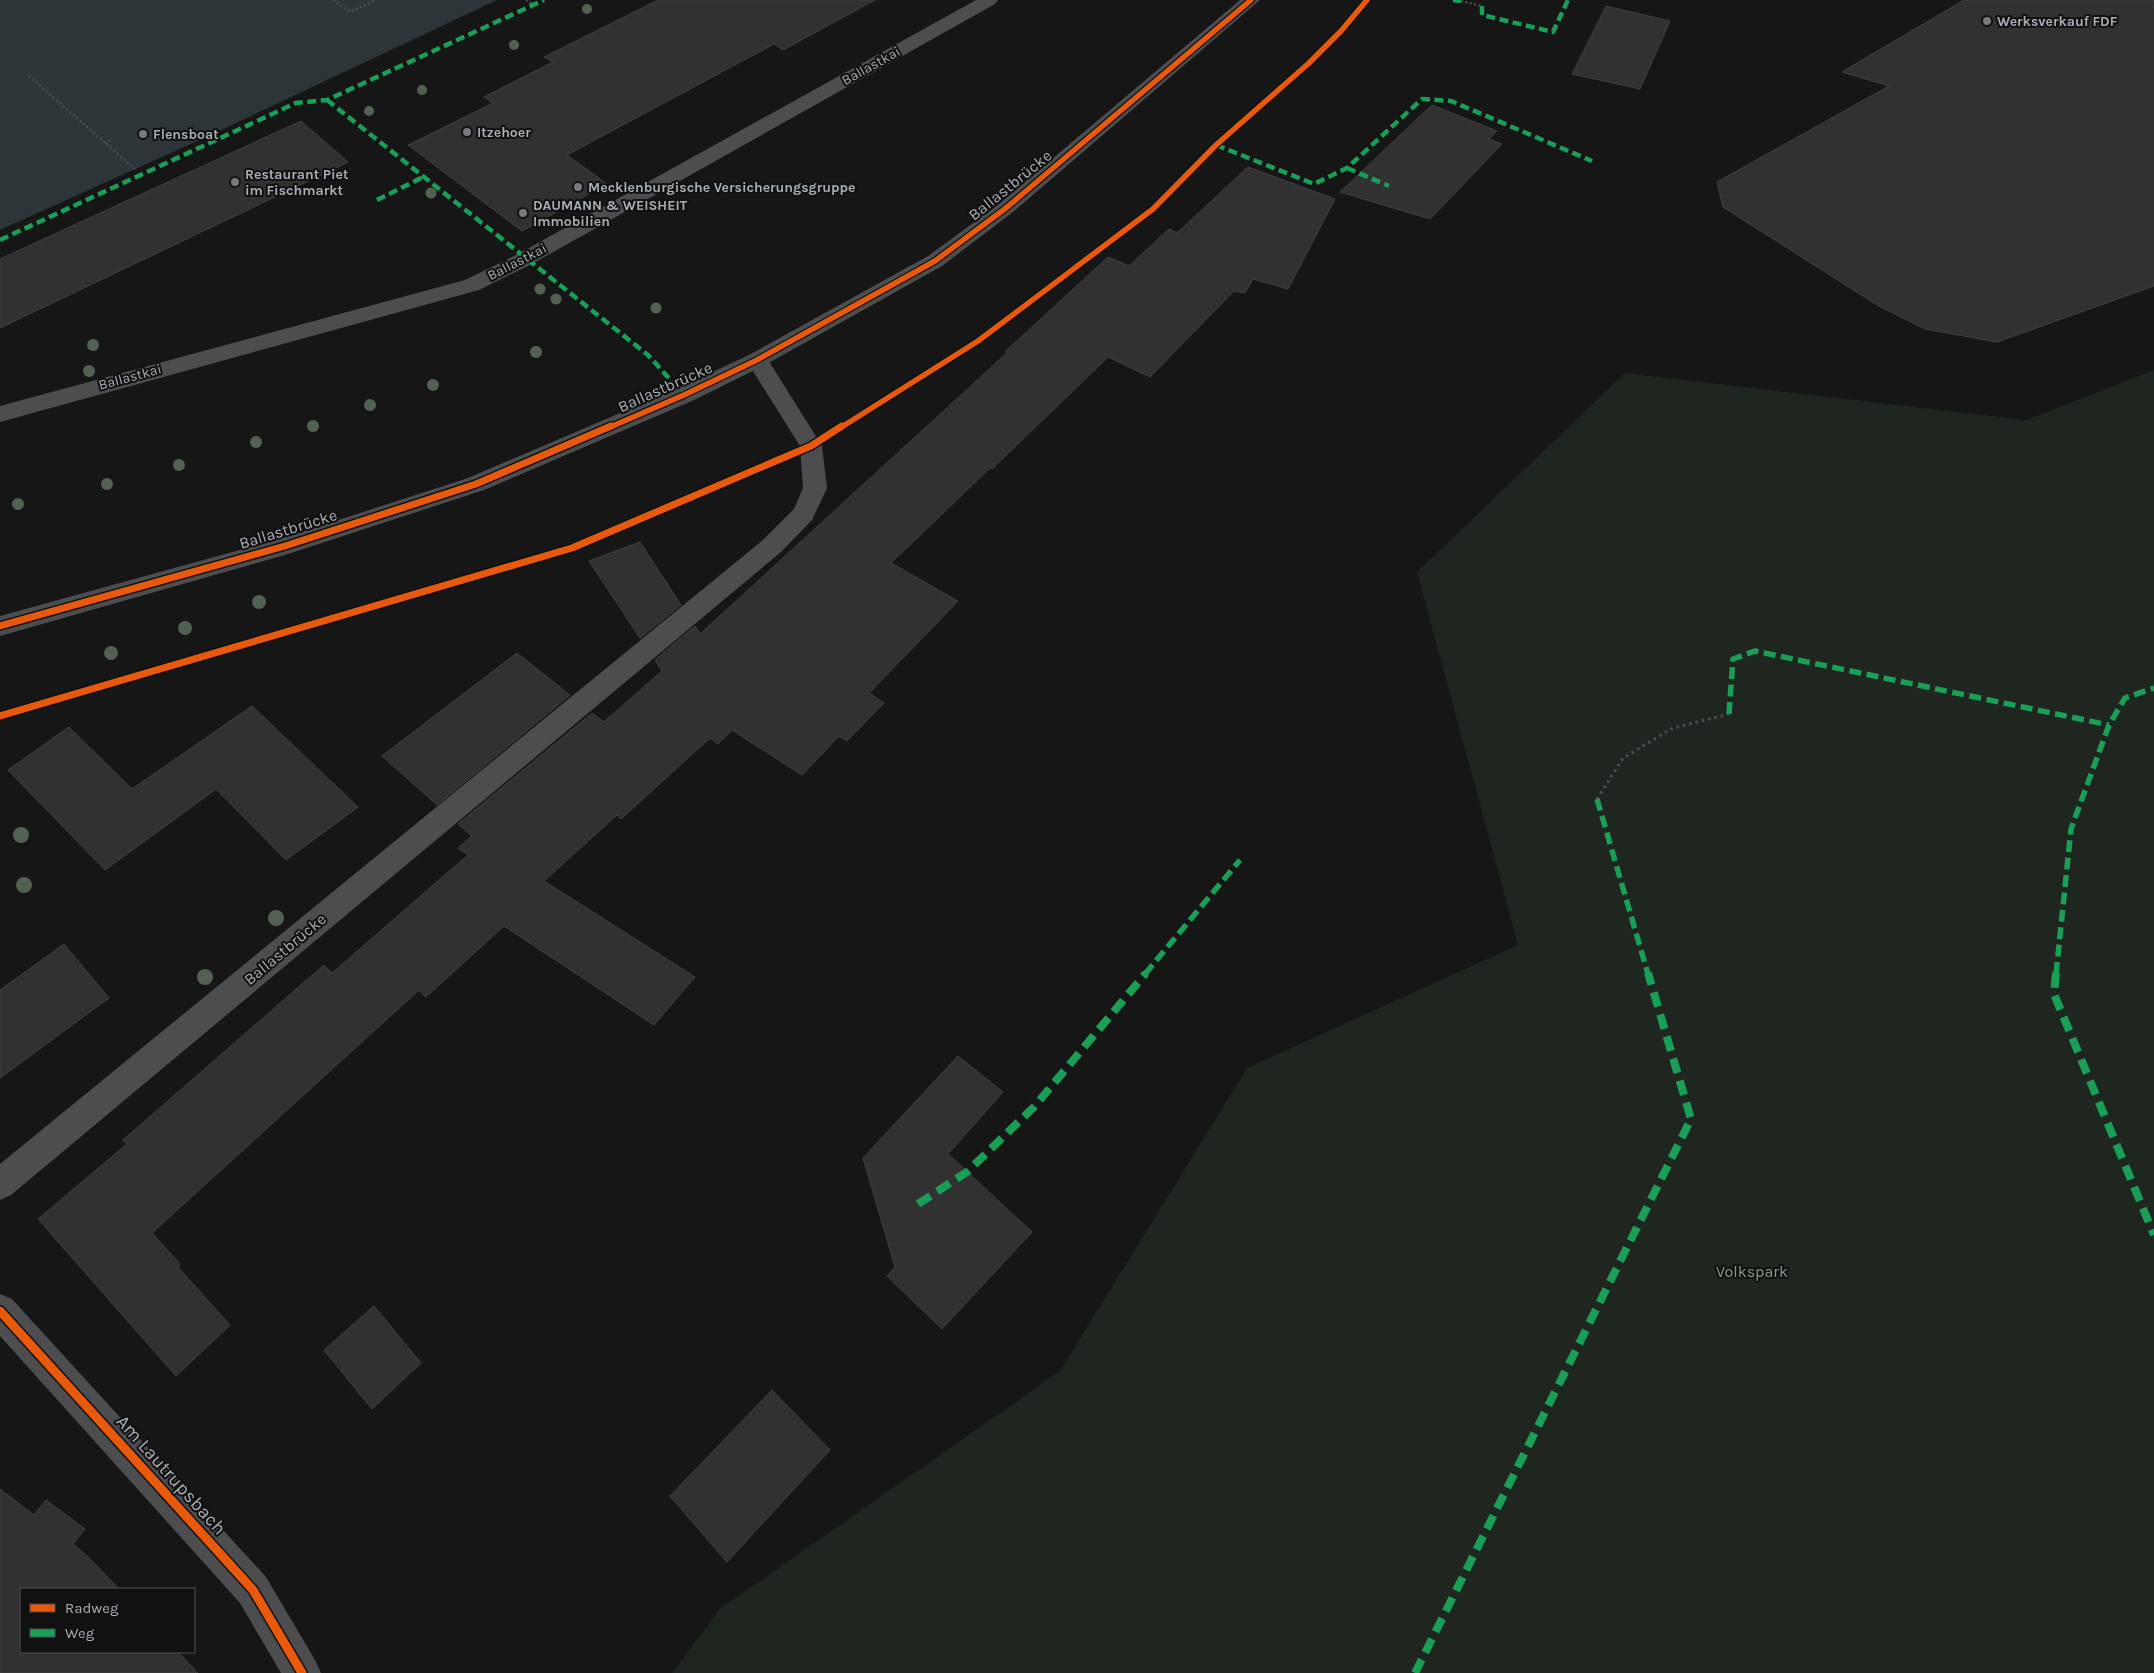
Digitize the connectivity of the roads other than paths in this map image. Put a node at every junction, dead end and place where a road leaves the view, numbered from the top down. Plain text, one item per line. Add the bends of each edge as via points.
1 (989, 0) edge
2 (1251, 0) edge
3 (757, 360) junction
4 (0, 414) edge
5 (0, 626) edge
6 (0, 1184) edge
7 (0, 1311) edge
8 (302, 1673) edge

1 - 4 street, Ballastkai via 525,259 472,284
2 - 3 street, Ballastbrücke via 1006,208 935,261
3 - 5 street, Ballastbrücke via 684,396 476,484 285,546
3 - 6 street, Ballastbrücke via 811,446 815,488 804,514 764,552
7 - 8 street, Am Lautrupsbach via 253,1590

